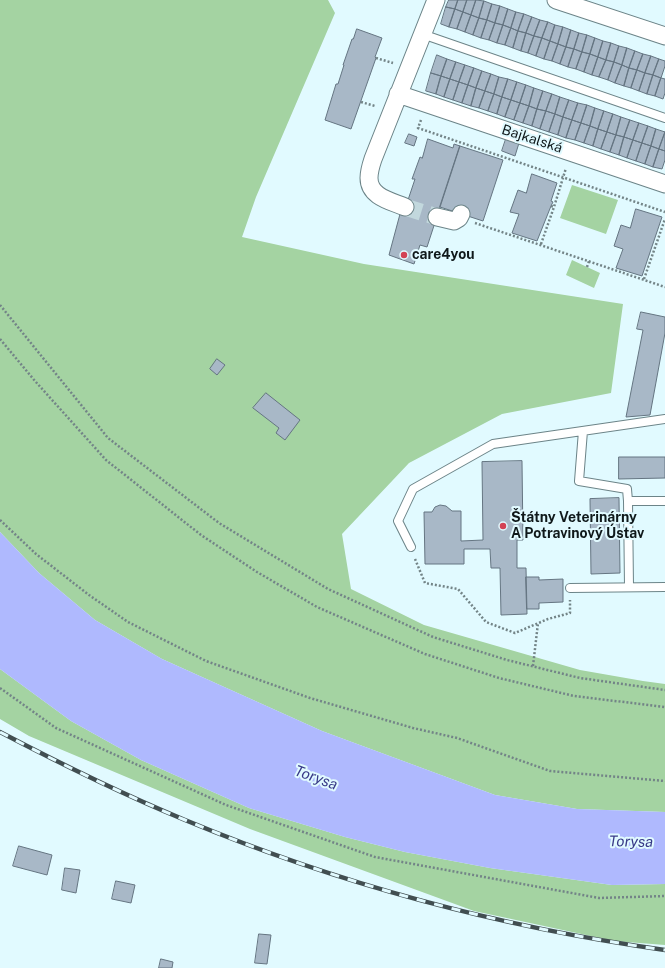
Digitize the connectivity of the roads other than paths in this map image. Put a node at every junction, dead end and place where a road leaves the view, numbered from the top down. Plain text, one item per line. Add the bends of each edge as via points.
1 (436, 0) edge
2 (556, 0) edge
3 (422, 34) junction
4 (665, 36) edge
5 (391, 104) junction
6 (665, 118) edge
7 (665, 184) edge
8 (406, 206) tunnel mouth
9 (460, 216) road end
10 (437, 217) tunnel mouth
11 (665, 419) edge
12 (582, 431) junction
13 (665, 500) edge
14 (628, 501) junction
15 (411, 547) road end
16 (665, 586) edge
17 (629, 587) junction
18 (570, 588) road end

1 - 3 street
2 - 4 street
3 - 5 street
3 - 6 lane
5 - 7 street, Bajkalská via 572,152
5 - 8 street via 368,178 372,190 379,197
9 - 10 street via 454,221
11 - 12 lane
12 - 14 lane via 579,481 627,489
12 - 15 lane via 493,444 413,489 398,521
13 - 14 lane
14 - 17 lane
16 - 17 lane
17 - 18 lane

